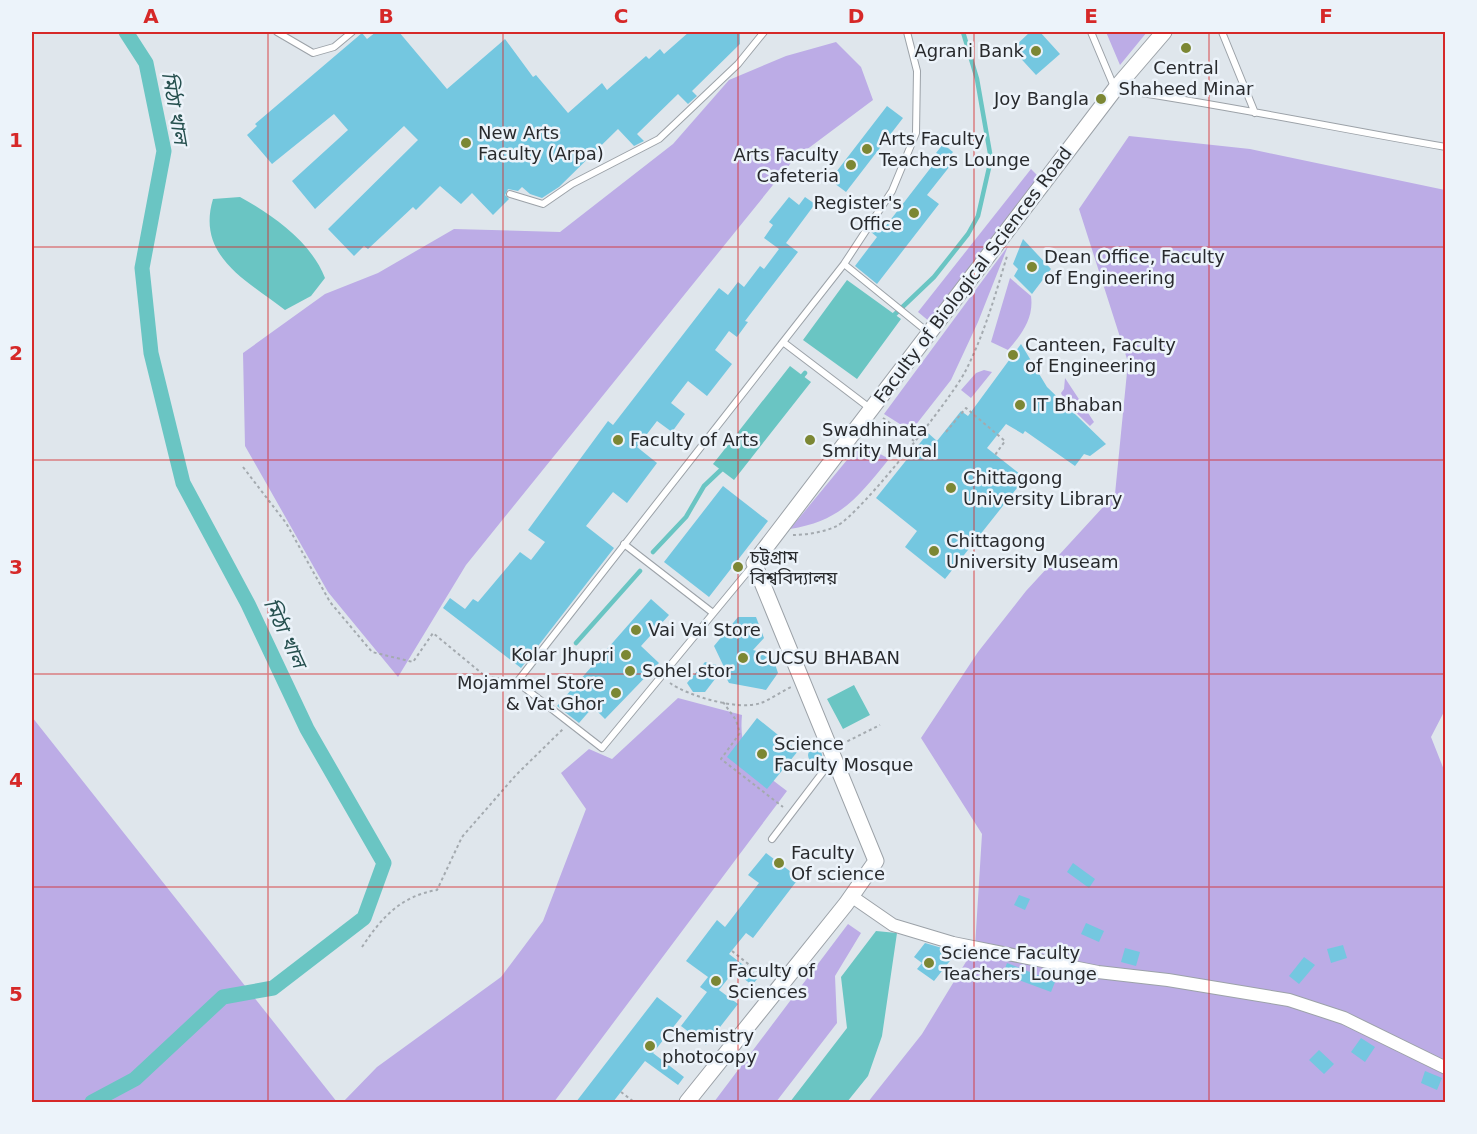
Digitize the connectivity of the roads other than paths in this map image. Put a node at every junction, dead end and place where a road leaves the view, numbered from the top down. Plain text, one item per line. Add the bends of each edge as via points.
1 (277, 32) edge
2 (352, 32) edge
3 (764, 32) edge
4 (907, 32) edge
5 (1091, 32) edge
6 (1164, 32) edge
7 (1222, 32) edge
8 (1115, 89) junction
9 (1255, 113) junction
10 (1446, 147) edge
11 (510, 194) dead end
12 (844, 264) junction
13 (929, 333) junction
14 (783, 342) junction
15 (871, 409) junction
16 (624, 544) junction
17 (754, 563) junction
18 (713, 613) junction
19 (830, 755) junction
20 (772, 839) dead end
21 (851, 896) junction
22 (1446, 1068) edge
23 (687, 1102) edge

1 - 2 lane via 313,53 334,47
3 - 11 lane via 738,64 659,139 582,178 543,204
4 - 12 lane via 917,71 916,132 892,191
5 - 8 lane
6 - 8 street, Faculty of Biological Sciences Road
7 - 9 lane
8 - 9 lane
8 - 13 street, Faculty of Biological Sciences Road
9 - 10 lane
12 - 13 lane
12 - 14 lane
13 - 15 street, Faculty of Biological Sciences Road
14 - 15 lane
14 - 16 lane
15 - 17 street, Faculty of Biological Sciences Road
16 - 18 lane
16 - 18 lane via 517,682 570,724 602,748
17 - 18 lane
17 - 19 street
19 - 20 lane
19 - 21 street via 876,861
21 - 22 street via 893,925 953,943 1098,972 1289,1000 1344,1018
21 - 23 street

